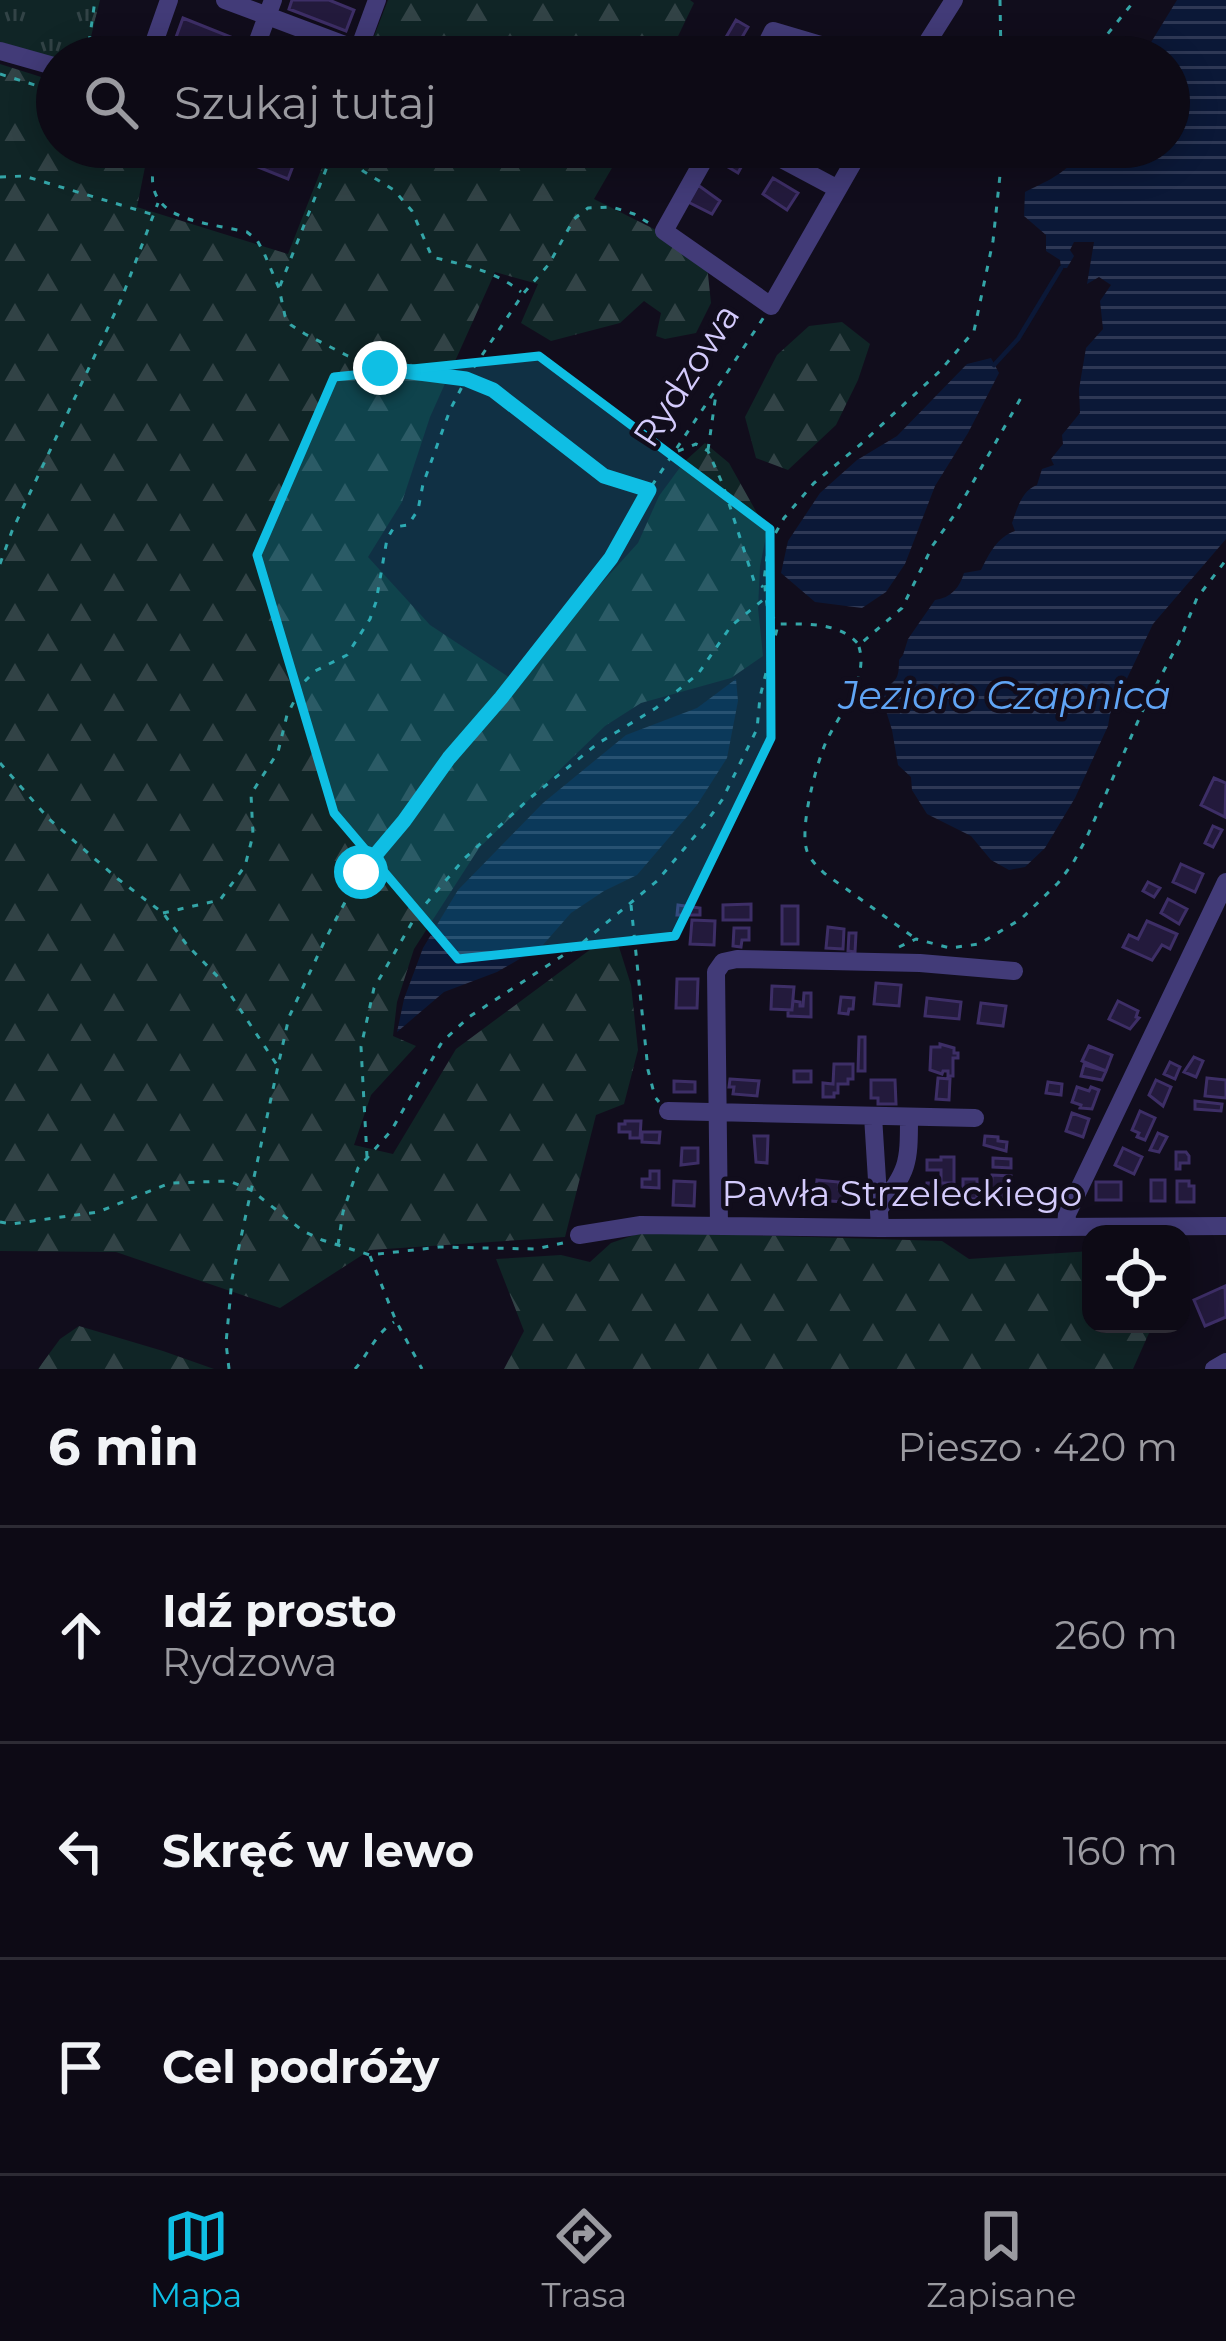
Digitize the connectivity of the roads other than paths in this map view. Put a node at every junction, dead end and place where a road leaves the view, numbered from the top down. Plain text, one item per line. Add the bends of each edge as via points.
1 (169, 0) edge
2 (225, 0) edge
3 (377, 0) edge
4 (954, 0) edge
5 (270, 8) edge
6 (156, 36) edge
7 (323, 36) edge
8 (364, 36) edge
9 (931, 36) edge
10 (0, 51) edge
11 (36, 62) edge
12 (699, 168) edge
13 (799, 168) edge
14 (845, 168) edge
15 (831, 185) junction
16 (1226, 882) edge
17 (1014, 971) dead end
18 (668, 1111) road end
19 (719, 1113) junction
20 (873, 1116) junction
21 (909, 1117) junction
22 (975, 1118) dead end
23 (880, 1218) junction
24 (719, 1226) junction
25 (1066, 1226) junction
26 (1226, 1226) edge
27 (579, 1234) road end
28 (1226, 1363) edge
29 (1214, 1369) edge

1 - 6 street
2 - 5 street
3 - 8 street
4 - 9 street
5 - 7 street
10 - 11 street
12 - 15 street, Rydzowa via 664,232 763,300
13 - 15 street
14 - 15 street, Rydzowa
16 - 25 street
17 - 19 street via 723,962 716,972
18 - 19 street
19 - 20 street
19 - 24 street
20 - 21 street
20 - 23 street
21 - 22 street
21 - 23 street via 904,1174
23 - 24 street, Pawła Strzeleckiego
23 - 25 street, Pawła Strzeleckiego
24 - 27 street, Pawła Strzeleckiego
25 - 26 street, Pawła Strzeleckiego
28 - 29 street

